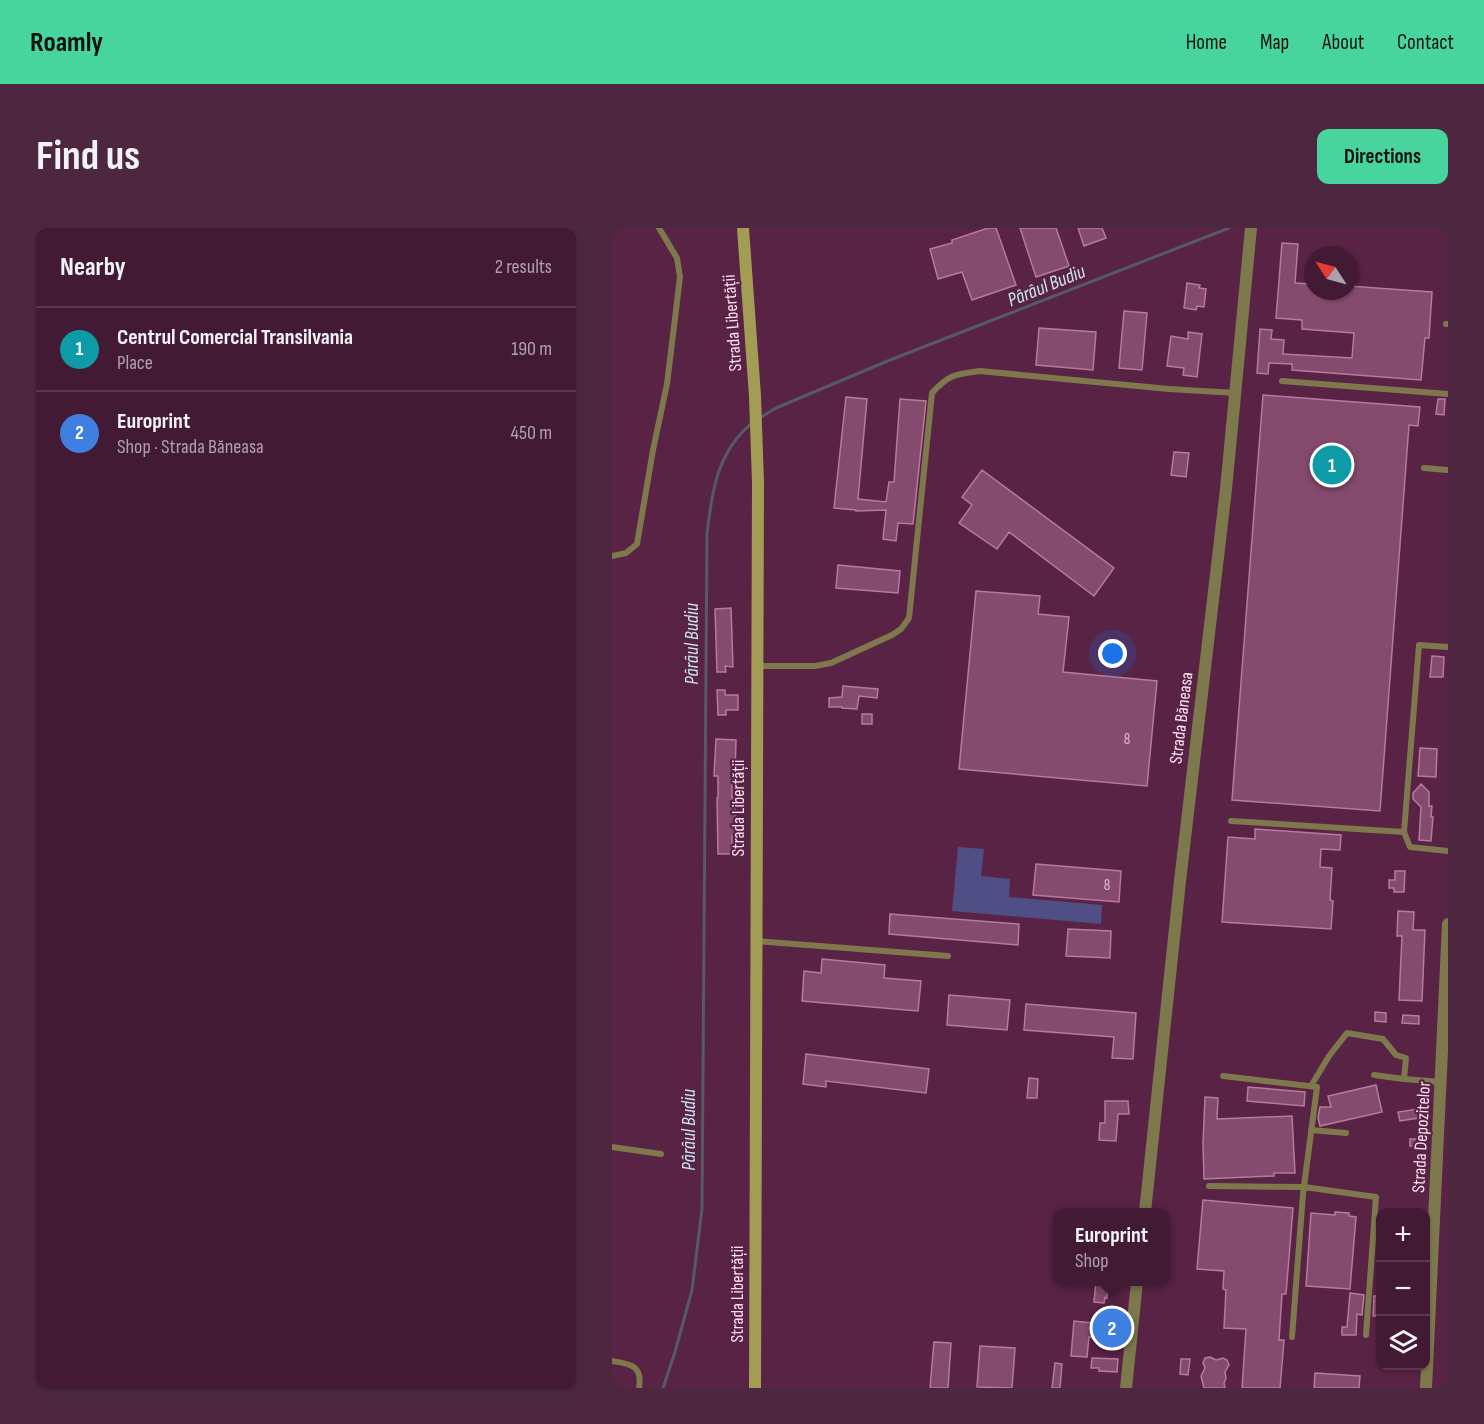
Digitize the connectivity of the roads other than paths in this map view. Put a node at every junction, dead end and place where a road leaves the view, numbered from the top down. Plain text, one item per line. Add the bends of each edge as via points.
1 (659, 228) edge
2 (743, 228) edge
3 (1250, 233) edge
4 (1282, 381) dead end
5 (1236, 393) junction
6 (1448, 394) edge
7 (1424, 468) dead end
8 (1447, 470) edge
9 (612, 556) edge
10 (1448, 647) edge
11 (757, 666) junction
12 (1231, 821) dead end
13 (1404, 832) junction
14 (1448, 851) edge
15 (1448, 924) edge
16 (756, 940) junction
17 (948, 956) dead end
18 (1374, 1075) dead end
19 (1223, 1076) dead end
20 (1404, 1079) junction
21 (1441, 1082) junction
22 (1311, 1086) junction
23 (1311, 1130) junction
24 (1346, 1133) dead end
25 (612, 1147) edge
26 (661, 1154) dead end
27 (1209, 1186) dead end
28 (1304, 1187) junction
29 (1145, 1208) edge
30 (1136, 1286) edge
31 (1366, 1335) dead end
32 (1292, 1337) dead end
33 (612, 1361) edge
34 (639, 1388) edge
35 (755, 1388) edge
36 (1126, 1388) edge
37 (1426, 1388) edge

1 - 9 lane via 676,258 680,277 667,384 637,544 626,554
2 - 11 main road, Strada Libertății via 757,445
3 - 5 street, Strada Băneasa
4 - 6 lane
5 - 11 lane via 980,371 958,374 942,382 932,393 909,618 892,635 831,663
5 - 29 street, Strada Băneasa
7 - 8 lane
10 - 13 lane via 1419,645
11 - 16 main road, Strada Libertății
12 - 13 lane
13 - 14 lane via 1410,847
15 - 21 street, Strada Depozitelor
16 - 17 lane
16 - 35 main road, Strada Libertății
18 - 20 lane
19 - 22 lane
20 - 21 lane
20 - 22 lane via 1406,1058 1396,1055 1383,1039 1347,1033
21 - 37 street, Strada Depozitelor
22 - 23 lane via 1317,1087
23 - 24 lane
23 - 28 lane
25 - 26 lane
27 - 28 lane
28 - 31 lane via 1376,1197
28 - 32 lane
30 - 36 street
33 - 34 lane via 632,1365 637,1371

